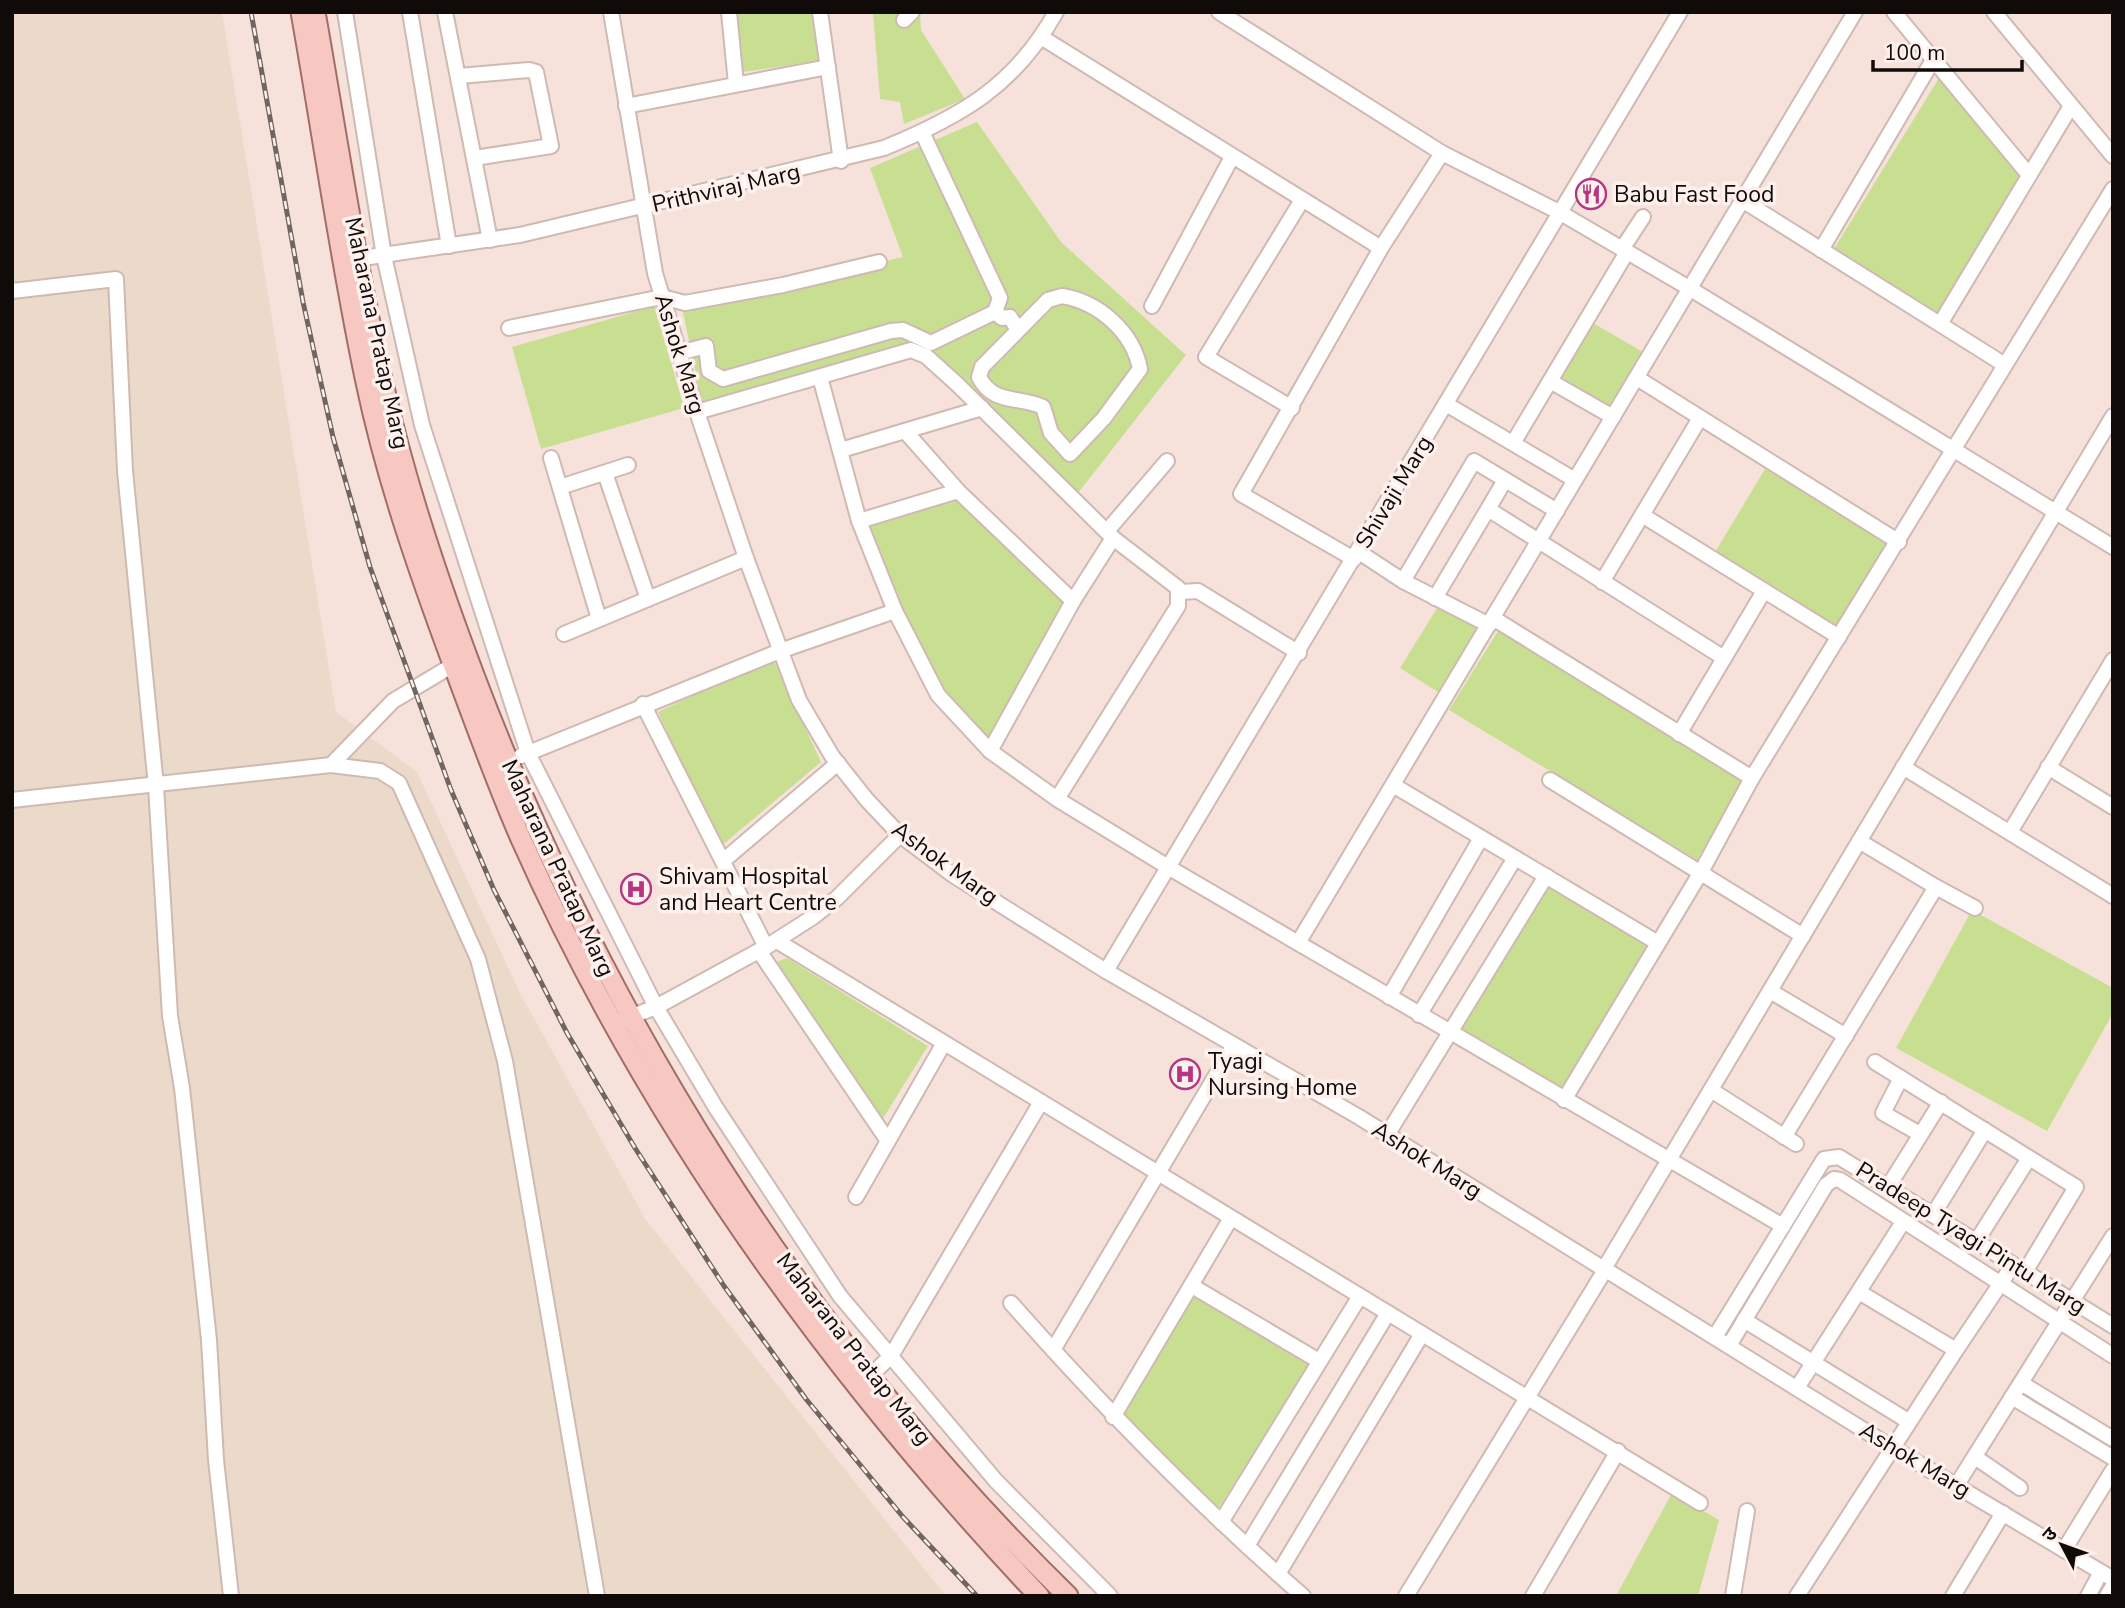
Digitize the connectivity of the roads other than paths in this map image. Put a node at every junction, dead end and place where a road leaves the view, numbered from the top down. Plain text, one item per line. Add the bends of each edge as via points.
1 (301, 12) edge
2 (315, 12) edge
3 (345, 12) edge
4 (410, 12) edge
5 (445, 12) edge
6 (611, 12) edge
7 (729, 12) edge
8 (820, 12) edge
9 (1056, 12) edge
10 (1219, 12) edge
11 (1680, 12) edge
12 (1855, 12) edge
13 (1894, 12) edge
14 (1994, 12) edge
15 (1041, 37) junction
16 (1933, 60) junction
17 (828, 66) junction
18 (459, 76) junction
19 (736, 84) junction
20 (626, 106) junction
21 (2071, 106) junction
22 (922, 132) junction
23 (1442, 153) junction
24 (2113, 156) edge
25 (1232, 157) junction
26 (475, 158) junction
27 (841, 161) junction
28 (2029, 175) junction
29 (2113, 189) edge
30 (1302, 200) junction
31 (1742, 200) junction
32 (642, 207) junction
33 (1559, 212) junction
34 (1643, 217) dead end
35 (489, 240) junction
36 (449, 246) junction
37 (1381, 248) junction
38 (1624, 250) junction
39 (1821, 250) junction
40 (384, 256) junction
41 (352, 259) junction
42 (879, 262) dead end
43 (1689, 288) junction
44 (12, 291) edge
45 (662, 297) junction
46 (1152, 306) dead end
47 (995, 312) junction
48 (1940, 324) junction
49 (509, 328) dead end
50 (1018, 330) junction
51 (679, 352) junction
52 (2005, 365) junction
53 (820, 377) junction
54 (1637, 378) junction
55 (1550, 381) junction
56 (1446, 404) junction
57 (982, 408) junction
58 (1292, 408) junction
59 (697, 412) junction
60 (2113, 416) edge
61 (1613, 417) junction
62 (1700, 418) junction
63 (905, 431) junction
64 (1513, 443) junction
65 (841, 450) junction
66 (1954, 450) junction
67 (551, 458) dead end
68 (1167, 461) dead end
69 (628, 465) dead end
70 (605, 472) junction
71 (1506, 480) junction
72 (1575, 480) junction
73 (560, 487) junction
74 (958, 491) junction
75 (1488, 509) junction
76 (1557, 511) junction
77 (2055, 513) junction
78 (1642, 515) junction
79 (859, 521) junction
80 (1110, 534) junction
81 (1899, 542) junction
82 (1538, 543) junction
83 (2113, 547) edge
84 (1356, 555) junction
85 (746, 558) junction
86 (1403, 581) junction
87 (1602, 582) junction
88 (1764, 591) junction
89 (1180, 592) junction
90 (1435, 598) junction
91 (648, 599) junction
92 (1073, 601) junction
93 (895, 611) junction
94 (599, 620) junction
95 (1491, 621) junction
96 (564, 634) dead end
97 (1839, 637) junction
98 (780, 650) junction
99 (1299, 653) junction
100 (1724, 658) junction
101 (2113, 660) edge
102 (453, 665) junction
103 (643, 704) junction
104 (1679, 734) junction
105 (990, 751) junction
106 (528, 753) junction
107 (507, 761) junction
108 (838, 763) junction
109 (331, 765) junction
110 (1903, 767) junction
111 (2049, 767) junction
112 (1752, 778) junction
113 (1550, 780) dead end
114 (1393, 785) junction
115 (156, 786) junction
116 (1058, 799) junction
117 (12, 800) edge
118 (2113, 807) edge
119 (2010, 832) junction
120 (900, 835) junction
121 (1481, 838) junction
122 (1859, 841) junction
123 (1515, 858) junction
124 (723, 861) junction
125 (1168, 867) junction
126 (1701, 872) junction
127 (1545, 876) junction
128 (1936, 887) junction
129 (2111, 892) edge
130 (1975, 908) dead end
131 (1803, 936) junction
132 (1298, 943) junction
133 (1658, 943) junction
134 (767, 946) junction
135 (790, 949) junction
136 (769, 966) junction
137 (1106, 971) junction
138 (1769, 991) junction
139 (1389, 997) junction
140 (656, 1007) junction
141 (1419, 1015) junction
142 (622, 1021) junction
143 (1449, 1032) junction
144 (1846, 1036) junction
145 (944, 1043) junction
146 (1234, 1045) junction
147 (1875, 1062) dead end
148 (1901, 1078) junction
149 (1711, 1090) junction
150 (1564, 1100) junction
151 (1041, 1102) junction
152 (1941, 1102) junction
153 (1985, 1130) junction
154 (1920, 1134) junction
155 (1387, 1135) junction
156 (888, 1141) junction
157 (2029, 1158) junction
158 (1669, 1161) junction
159 (1157, 1173) junction
160 (1888, 1187) junction
161 (856, 1197) dead end
162 (1933, 1215) junction
163 (1231, 1218) junction
164 (1903, 1222) junction
165 (1783, 1226) junction
166 (2113, 1236) edge
167 (1976, 1242) junction
168 (2019, 1268) junction
169 (1605, 1269) junction
170 (1999, 1284) junction
171 (1192, 1286) junction
172 (1859, 1292) junction
173 (1360, 1296) junction
174 (2073, 1301) junction
175 (1011, 1303) dead end
176 (1388, 1313) junction
177 (1744, 1320) junction
178 (2060, 1322) junction
179 (2113, 1326) edge
180 (1422, 1334) junction
181 (1716, 1335) junction
182 (1730, 1344) junction
183 (1053, 1350) junction
184 (1956, 1350) junction
185 (891, 1356) junction
186 (2113, 1356) edge
187 (1319, 1361) junction
188 (1813, 1363) junction
189 (864, 1381) junction
190 (2021, 1383) junction
191 (1797, 1388) junction
192 (2012, 1397) junction
193 (1527, 1398) junction
194 (1112, 1417) junction
195 (1908, 1421) junction
196 (2113, 1439) edge
197 (1891, 1447) junction
198 (1618, 1451) junction
199 (1975, 1457) junction
200 (2113, 1458) edge
201 (2113, 1470) edge
202 (1956, 1486) junction
203 (2020, 1488) dead end
204 (1700, 1503) dead end
205 (1747, 1511) dead end
206 (2003, 1513) junction
207 (1220, 1522) junction
208 (1247, 1546) junction
209 (2064, 1550) junction
210 (1278, 1574) junction
211 (2107, 1575) edge
212 (2113, 1586) edge
213 (231, 1596) edge
214 (597, 1596) edge
215 (1039, 1596) edge
216 (1068, 1596) edge
217 (1110, 1596) edge
218 (1303, 1596) edge
219 (1406, 1596) edge
220 (1533, 1596) edge
221 (1733, 1596) edge
222 (1797, 1596) edge
223 (1953, 1596) edge
224 (2088, 1596) edge
225 (2107, 1596) edge

1 - 41 main road, Maharana Pratap Marg
2 - 41 main road, Maharana Pratap Marg
3 - 40 street
4 - 36 street
5 - 18 street
6 - 20 street, Ashok Marg
7 - 19 street
8 - 17 street
9 - 15 street, Prithviraj Marg
10 - 23 street
11 - 33 street, Shivaji Marg
12 - 31 street
13 - 16 street
14 - 21 street
15 - 22 street, Prithviraj Marg via 988,95
15 - 25 street
16 - 28 street
16 - 39 street
17 - 19 street
17 - 27 street
18 - 26 street
18 - 26 street via 536,72 551,146
19 - 20 street
20 - 32 street, Ashok Marg
21 - 24 street
21 - 28 street
22 - 27 street, Prithviraj Marg
22 - 47 street via 1000,298
23 - 33 street
23 - 37 street
25 - 30 street
25 - 46 street
26 - 35 street
27 - 32 street, Prithviraj Marg
28 - 48 street
29 - 52 street
30 - 37 street
30 - 58 street via 1206,357
31 - 39 street
31 - 43 street
32 - 35 street, Prithviraj Marg
32 - 45 street, Ashok Marg
33 - 38 street
33 - 56 street, Shivaji Marg
34 - 38 street
35 - 36 street, Prithviraj Marg
36 - 40 street, Prithviraj Marg
37 - 58 street
38 - 43 street
38 - 55 street
39 - 48 street
40 - 41 street, Prithviraj Marg
40 - 106 street via 422,425
41 - 102 main road, Maharana Pratap Marg via 366,384 414,557
41 - 107 main road, Maharana Pratap Marg via 442,591
42 - 45 street via 685,303
43 - 54 street
43 - 66 street
44 - 115 street via 116,279 125,471
45 - 49 street
45 - 51 street, Ashok Marg
47 - 50 street via 1010,317
47 - 51 street via 931,343 903,330 891,331 723,379 709,371 706,346
48 - 52 street
50 - 50 street via 1048,300 1062,296 1081,299 1108,316 1137,354 1140,369 1070,454 1051,433 1043,407 1002,399 985,388 979,377 982,367
51 - 59 street, Ashok Marg
52 - 66 street
53 - 57 street via 911,350 926,356
53 - 59 street
53 - 65 street
54 - 61 street
54 - 62 street
55 - 61 street
55 - 64 street
56 - 64 street
56 - 84 street, Shivaji Marg
57 - 63 street
57 - 80 street
58 - 84 street via 1241,494
59 - 85 street, Ashok Marg
60 - 77 street
61 - 72 street
62 - 78 street
62 - 81 street
63 - 65 street
63 - 74 street
64 - 72 street
65 - 79 street
66 - 77 street
66 - 81 street
67 - 73 street
68 - 80 street
69 - 70 street
70 - 73 street
70 - 91 street
71 - 75 street
71 - 76 street
71 - 86 street via 1474,461
72 - 76 street
73 - 94 street
74 - 79 street
74 - 92 street
75 - 82 street
75 - 90 street
76 - 82 street
77 - 83 street
77 - 110 street
78 - 87 street
78 - 88 street
79 - 93 street
80 - 89 street
80 - 92 street
81 - 97 street
82 - 87 street
82 - 95 street
84 - 86 street
84 - 99 street, Shivaji Marg
85 - 91 street
85 - 98 street, Ashok Marg
86 - 90 street
87 - 100 street
88 - 97 street
88 - 100 street
89 - 99 street via 1198,591
89 - 116 street via 1178,606
90 - 95 street
91 - 94 street
92 - 105 street
93 - 98 street
93 - 105 street via 938,695
94 - 96 street
95 - 104 street
95 - 114 street
97 - 112 street
98 - 103 street
98 - 108 street, Ashok Marg via 799,699
99 - 125 street, Shivaji Marg
100 - 104 street
101 - 111 street
102 - 109 street via 393,701
102 - 142 main road, Maharana Pratap Marg via 522,841
103 - 106 street
103 - 124 street
104 - 112 street
105 - 116 street
106 - 107 street
106 - 140 street
107 - 142 main road, Maharana Pratap Marg
108 - 120 street, Ashok Marg
108 - 124 street
109 - 115 street
109 - 214 street via 380,771 399,783 478,959 505,1061
110 - 119 street
110 - 122 street
111 - 118 street
111 - 119 street
112 - 126 street
113 - 126 street
114 - 121 street
114 - 132 street
115 - 117 street
115 - 213 street via 170,1016 209,1340
116 - 125 street
119 - 129 street
120 - 134 street via 837,898
120 - 137 street, Ashok Marg via 953,875
121 - 123 street
121 - 139 street
122 - 128 street
122 - 131 street
123 - 127 street
123 - 141 street
124 - 134 street
125 - 132 street
125 - 137 street, Shivaji Marg
126 - 131 street
126 - 133 street
127 - 133 street
127 - 143 street
128 - 130 street
128 - 144 street
131 - 138 street
132 - 139 street
133 - 150 street
134 - 135 street
134 - 136 street
134 - 140 street
135 - 136 street
135 - 145 street
136 - 156 street
137 - 146 street, Ashok Marg
138 - 144 street
138 - 149 street
139 - 141 street
140 - 142 street
140 - 185 street via 782,1212 840,1296
141 - 143 street
142 - 189 main road, Maharana Pratap Marg
143 - 150 street
143 - 155 street
144 - 149 street via 1790,1141
145 - 151 street
145 - 156 street
146 - 155 street, Ashok Marg
146 - 159 street
147 - 148 street
148 - 152 street
148 - 154 street via 1883,1112
149 - 158 street
150 - 158 street
151 - 159 street
151 - 185 street
152 - 153 street
152 - 154 street
153 - 157 street
153 - 162 street
154 - 160 street
155 - 169 street, Ashok Marg
156 - 161 street
157 - 167 street
157 - 168 street via 2076,1188
158 - 165 street
158 - 169 street
159 - 163 street
159 - 183 street
160 - 162 street, Pradeep Tyagi Pintu Marg
160 - 165 street, Pradeep Tyagi Pintu Marg via 1832,1156 1824,1159
162 - 167 street, Pradeep Tyagi Pintu Marg
163 - 171 street
163 - 173 street
164 - 170 street
164 - 172 street
164 - 177 street via 1834,1179 1826,1185
165 - 181 street, Pradeep Tyagi Pintu Marg
166 - 174 street
167 - 168 street, Pradeep Tyagi Pintu Marg
168 - 170 street
168 - 174 street, Pradeep Tyagi Pintu Marg
169 - 181 street, Ashok Marg
169 - 193 street
170 - 178 street
170 - 184 street
171 - 187 street
171 - 194 street
172 - 184 street
172 - 188 street
173 - 176 street
173 - 187 street
174 - 178 street
174 - 179 street, Pradeep Tyagi Pintu Marg
175 - 183 street
176 - 180 street
176 - 208 street
177 - 182 street
177 - 188 street
178 - 186 street
178 - 190 street
180 - 193 street
180 - 210 street
181 - 182 street, Ashok Marg
182 - 191 street, Ashok Marg
183 - 194 street
184 - 195 street
185 - 189 street
185 - 217 street via 996,1481
187 - 207 street
188 - 191 street
188 - 195 street
189 - 215 main road, Maharana Pratap Marg via 925,1467
189 - 216 main road, Maharana Pratap Marg
190 - 192 street
190 - 196 street
191 - 197 street, Ashok Marg
192 - 199 street
192 - 200 street
193 - 198 street
193 - 219 street
194 - 207 street
195 - 197 street
197 - 202 street, Ashok Marg
197 - 222 street
198 - 204 street
198 - 220 street
199 - 202 street
199 - 203 street
201 - 209 street
202 - 206 street, Ashok Marg
205 - 221 street
206 - 209 street, Ashok Marg
206 - 223 street
207 - 208 street
208 - 210 street
209 - 211 street, Ashok Marg
210 - 218 street
211 - 224 street
212 - 225 street

